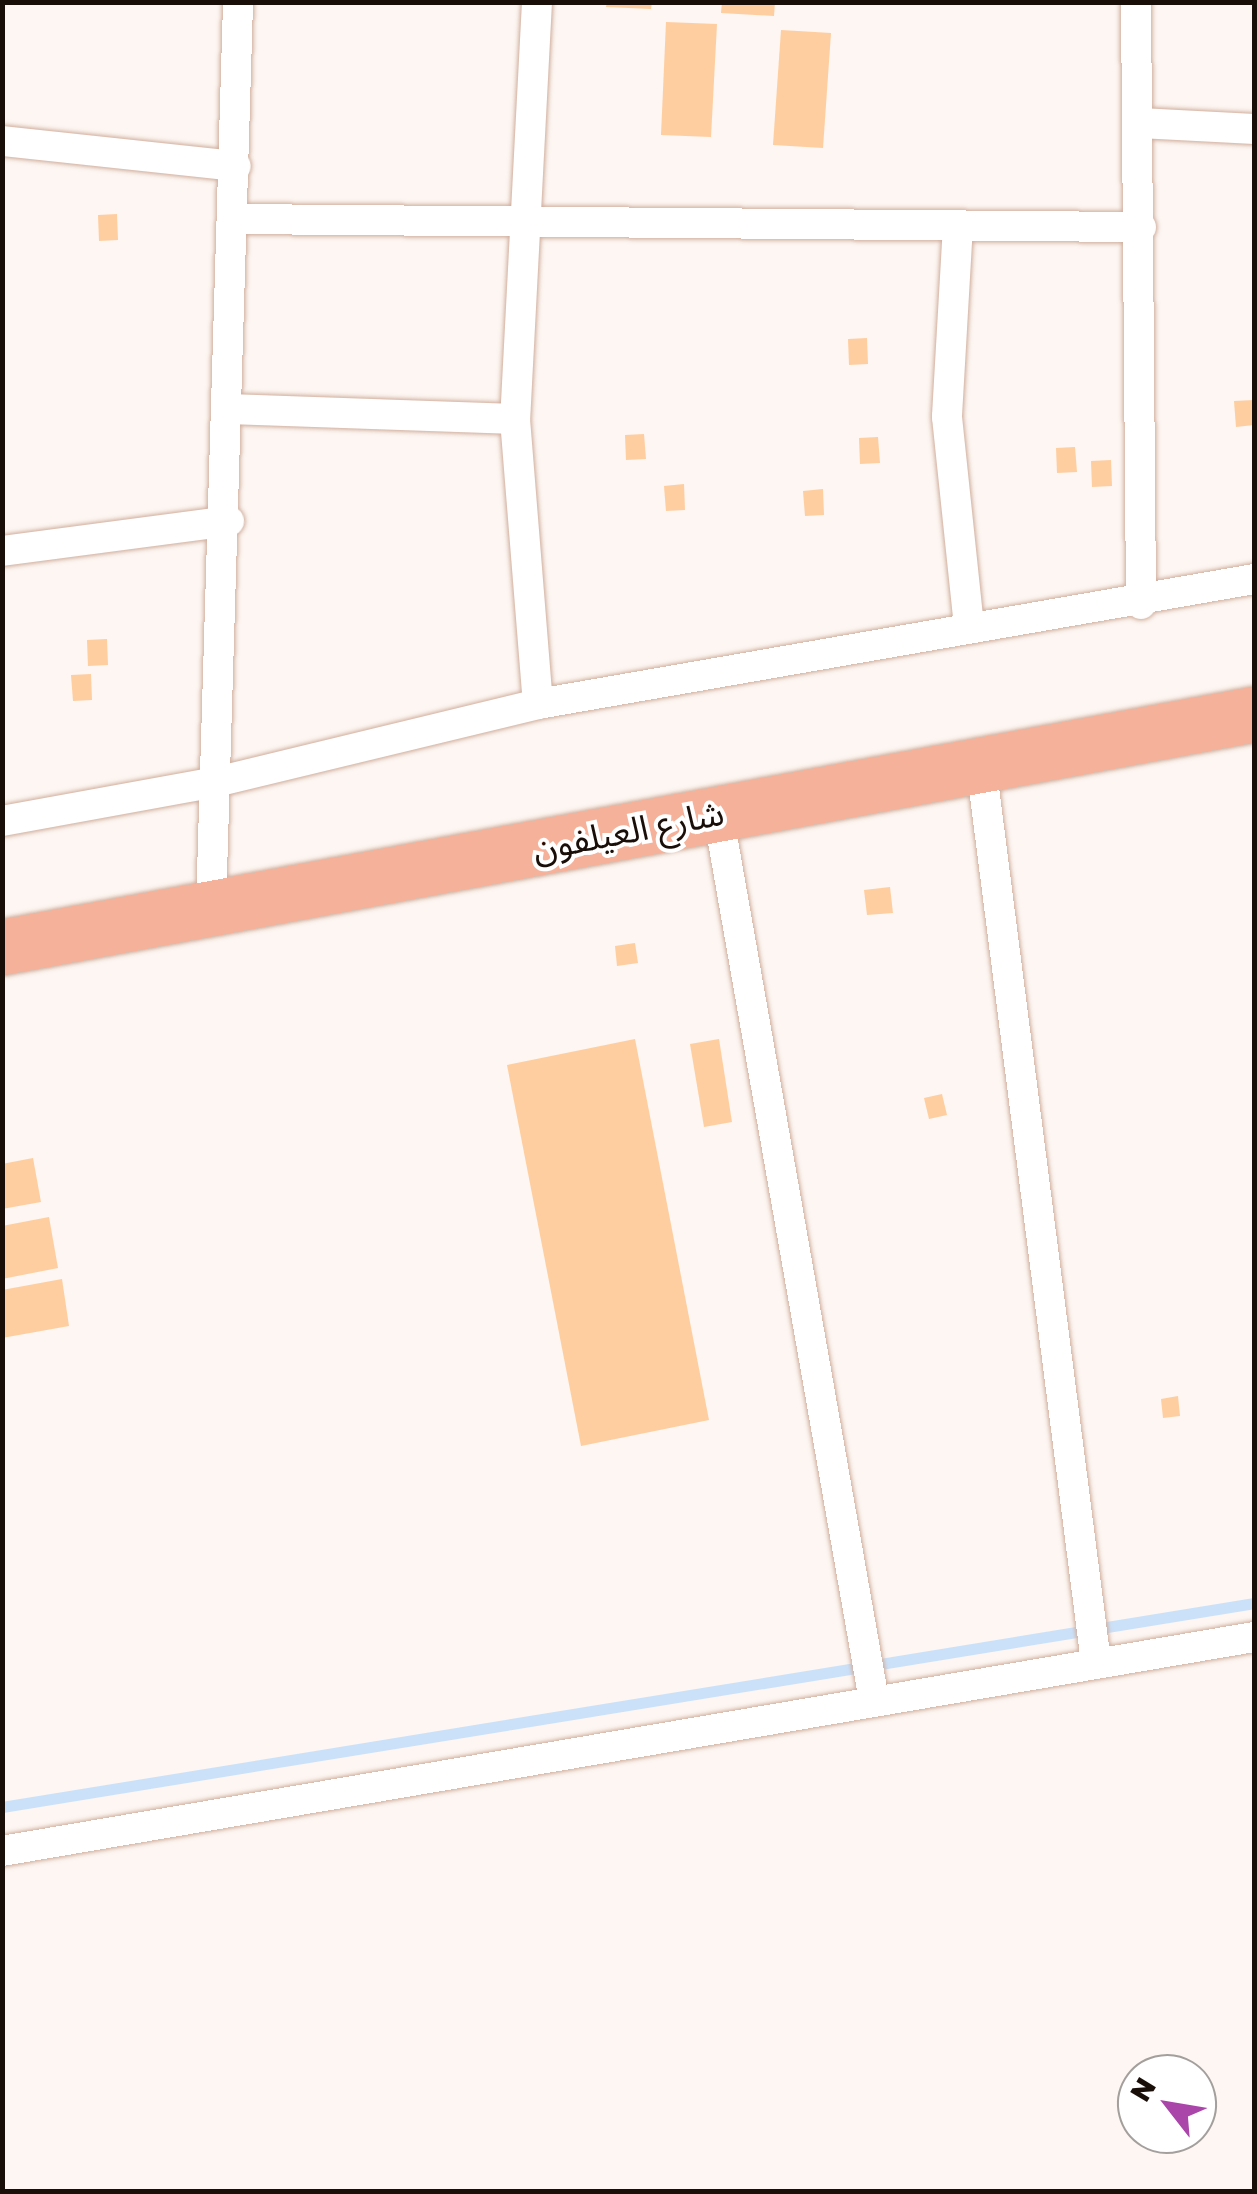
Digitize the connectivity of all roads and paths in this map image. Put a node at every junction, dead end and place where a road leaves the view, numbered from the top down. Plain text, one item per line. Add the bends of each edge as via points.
1 (238, 2) edge
2 (537, 2) edge
3 (1136, 2) edge
4 (1140, 123) junction
5 (1254, 128) edge
6 (2, 141) edge
7 (236, 166) junction
8 (526, 219) junction
9 (234, 220) junction
10 (958, 224) junction
11 (1141, 227) junction
12 (228, 409) junction
13 (515, 418) junction
14 (228, 522) junction
15 (2, 552) edge
16 (1254, 579) edge
17 (1141, 604) junction
18 (969, 626) junction
19 (538, 704) junction
20 (1254, 714) edge
21 (981, 764) junction
22 (216, 782) junction
23 (718, 813) junction
24 (2, 821) edge
25 (210, 908) junction
26 (2, 947) edge
27 (1254, 1638) edge
28 (1096, 1664) junction
29 (874, 1700) junction
30 (2, 1851) edge

1 - 7 street
2 - 8 street
3 - 4 street
4 - 5 street
4 - 11 street
6 - 7 street
7 - 9 street
8 - 9 street
8 - 10 street
8 - 13 street
9 - 12 street
10 - 11 street
10 - 18 street via 947,416
11 - 17 street
12 - 13 street
12 - 14 street
13 - 19 street
14 - 15 street
14 - 22 street
16 - 17 street
17 - 18 street
18 - 19 street
19 - 22 street
20 - 21 highway, شارع العيلفون
21 - 23 highway, شارع العيلفون
21 - 28 street
22 - 24 street
22 - 25 street
23 - 25 highway, شارع العيلفون
23 - 29 street
25 - 26 highway, شارع العيلفون
27 - 28 street
28 - 29 street
29 - 30 street

